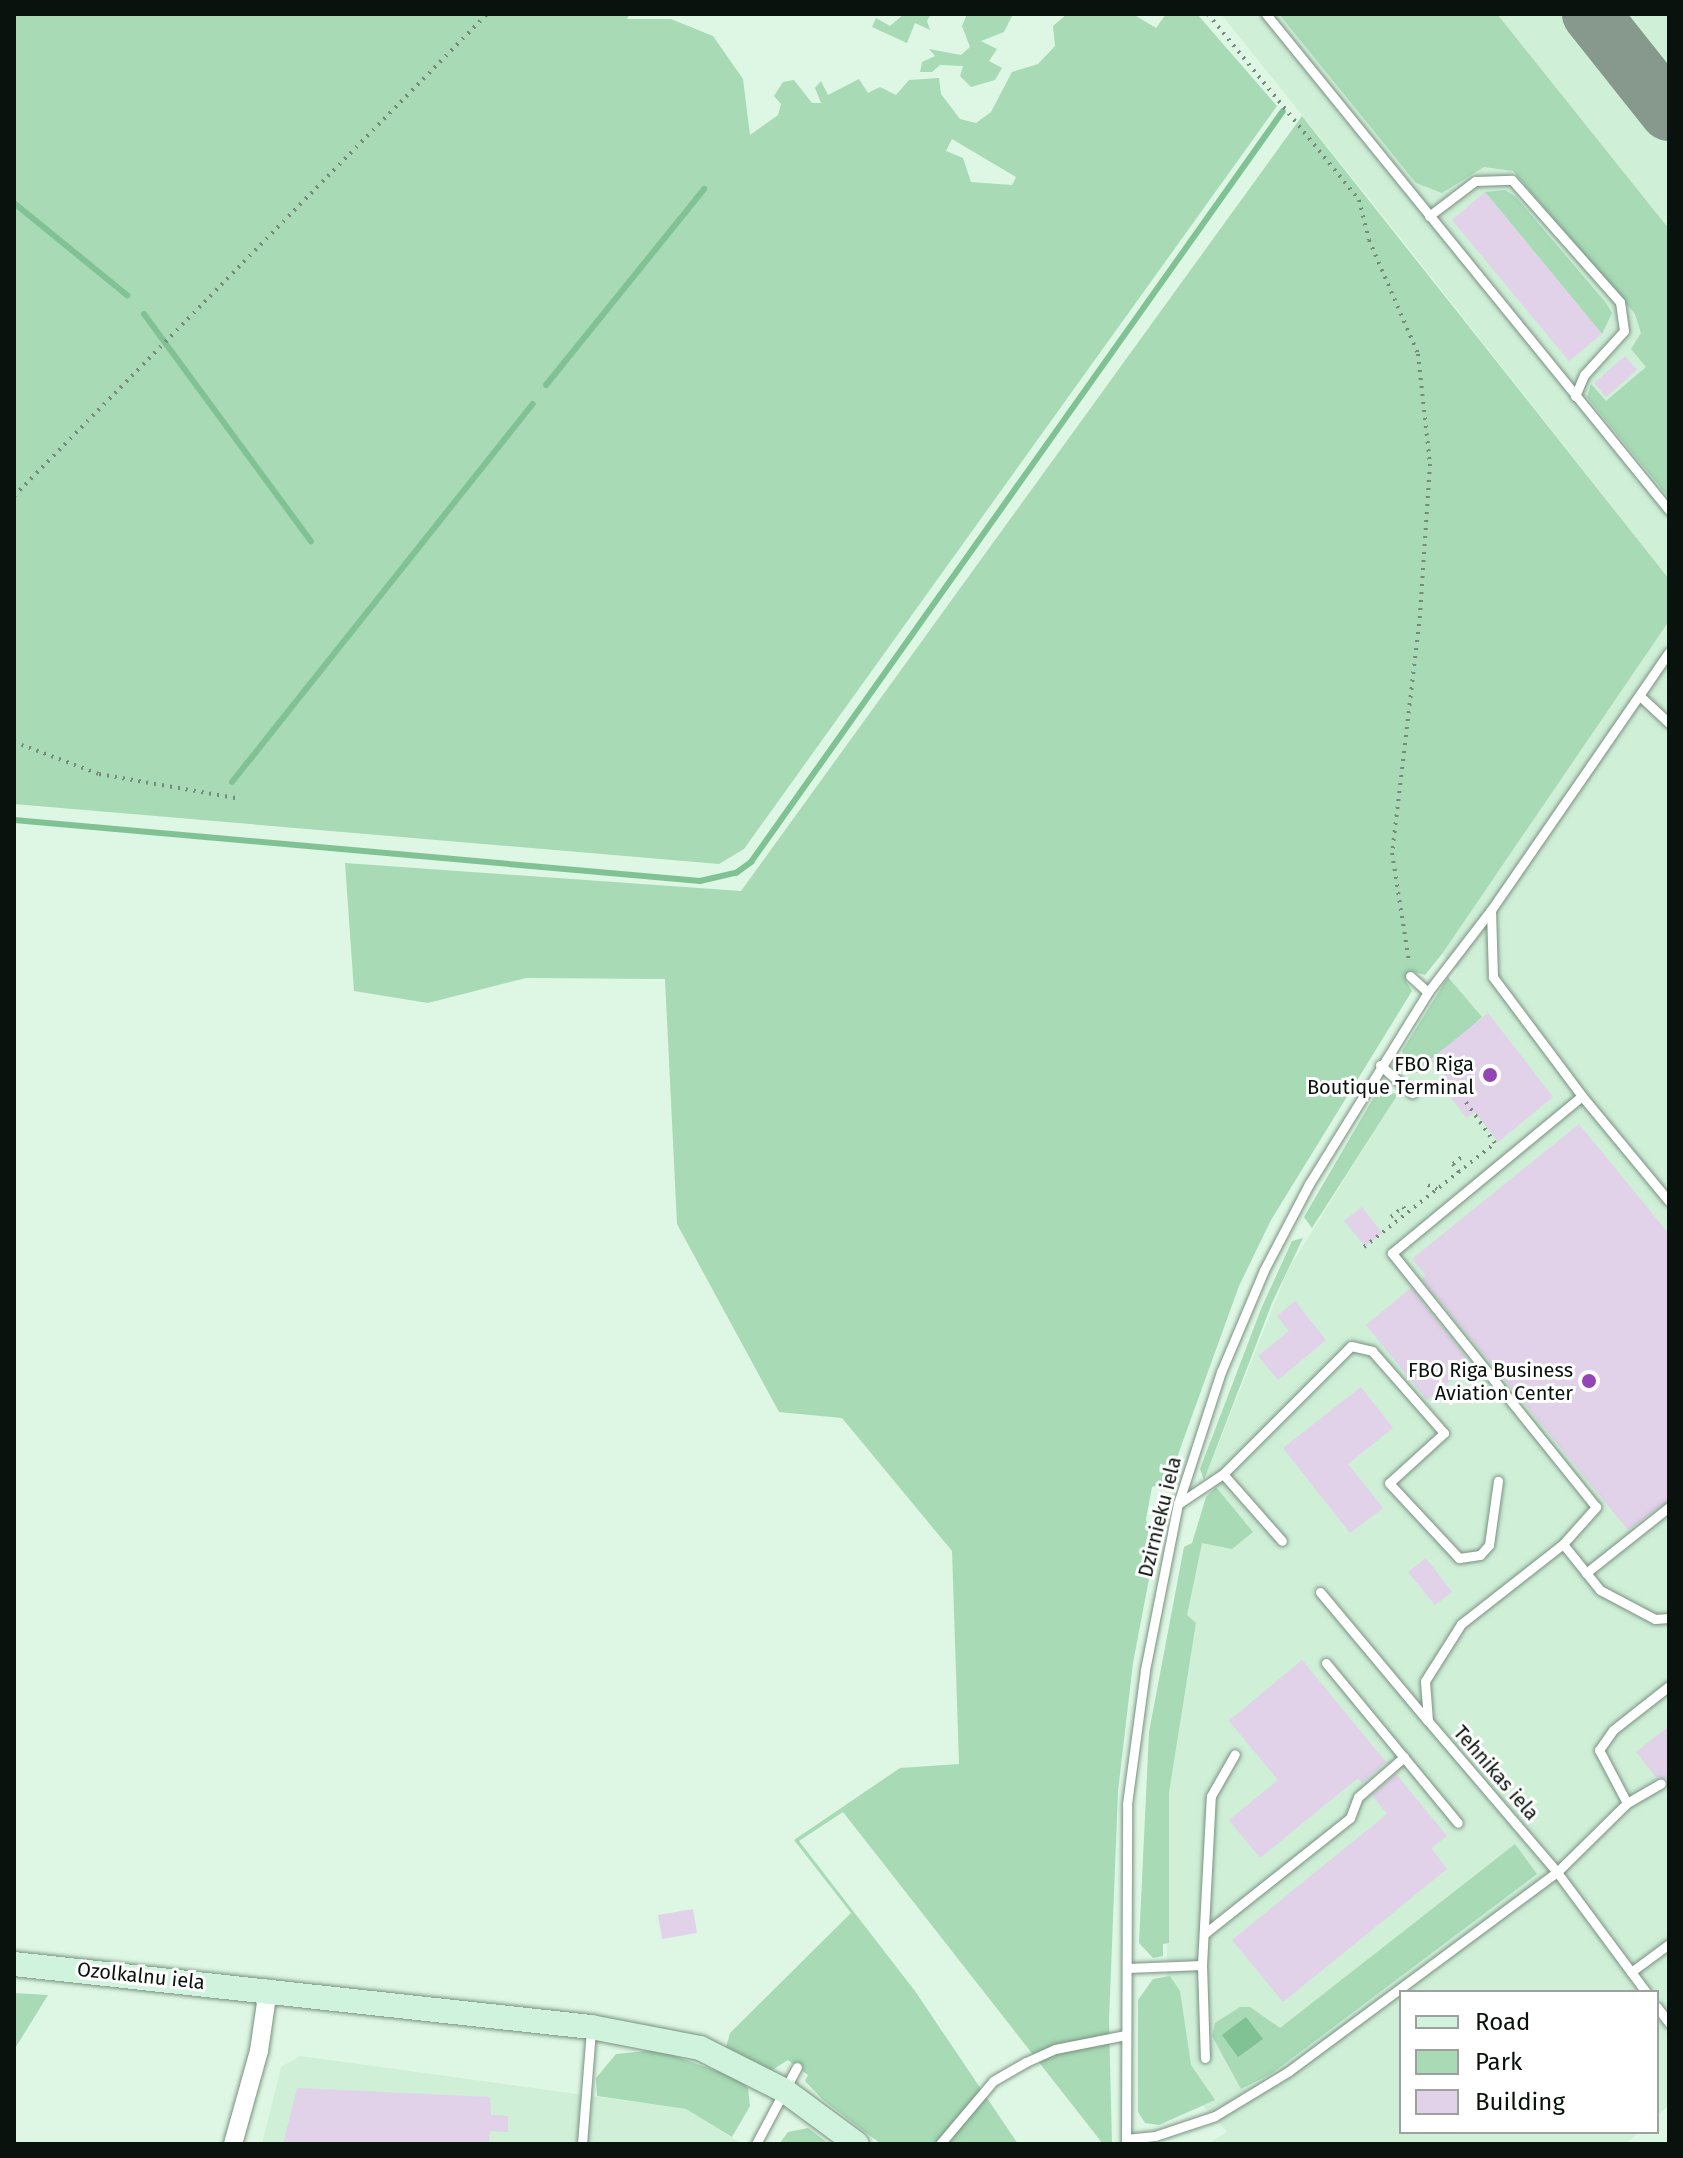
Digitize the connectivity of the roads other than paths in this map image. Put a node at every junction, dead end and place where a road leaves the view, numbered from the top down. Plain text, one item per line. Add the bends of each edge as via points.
1 (1266, 14) edge
2 (1429, 216) junction
3 (1575, 396) junction
4 (1669, 510) edge
5 (1669, 652) edge
6 (1640, 696) junction
7 (1669, 723) edge
8 (1491, 910) junction
9 (1410, 976) road end
10 (1428, 992) junction
11 (1380, 1065) junction
12 (1412, 1093) dead end
13 (1582, 1096) junction
14 (1669, 1201) edge
15 (1223, 1474) junction
16 (1498, 1481) dead end
17 (1178, 1504) junction
18 (1669, 1507) edge
19 (1282, 1541) dead end
20 (1563, 1544) junction
21 (1586, 1573) junction
22 (1320, 1592) dead end
23 (1669, 1618) edge
24 (1326, 1663) dead end
25 (1669, 1686) edge
26 (1428, 1721) junction
27 (1235, 1754) dead end
28 (1404, 1757) junction
29 (1661, 1783) dead end
30 (1627, 1803) junction
31 (1458, 1823) dead end
32 (1557, 1872) junction
33 (1204, 1934) junction
34 (1669, 1944) edge
35 (14, 1964) edge
36 (1202, 1965) junction
37 (1127, 1968) junction
38 (1631, 1972) junction
39 (268, 1989) junction
40 (1644, 1990) edge
41 (591, 2027) junction
42 (1126, 2035) junction
43 (1205, 2058) dead end
44 (797, 2067) dead end
45 (785, 2091) junction
46 (1166, 2133) junction
47 (1126, 2141) edge
48 (233, 2144) edge
49 (582, 2144) edge
50 (756, 2144) edge
51 (857, 2144) edge
52 (940, 2144) edge
53 (1175, 2144) edge

1 - 2 lane
2 - 3 lane
2 - 3 lane via 1475,181 1512,180 1620,302 1624,331 1584,375
3 - 4 lane
5 - 6 lane, Dzirnieku iela
6 - 7 lane
6 - 8 lane, Dzirnieku iela
8 - 10 lane, Dzirnieku iela
8 - 13 lane via 1493,977
9 - 10 lane
10 - 11 lane, Dzirnieku iela
11 - 12 lane
11 - 17 lane, Dzirnieku iela via 1264,1270 1221,1372
13 - 14 lane
13 - 20 lane, Tehnikas iela via 1392,1253 1596,1507
15 - 16 lane via 1351,1346 1372,1351 1444,1433 1389,1483 1459,1558 1480,1555 1489,1545
15 - 17 lane
15 - 19 lane
17 - 37 lane, Dzirnieku iela via 1145,1670 1127,1804
18 - 21 lane
20 - 21 lane
20 - 26 lane, Tehnikas iela via 1461,1624 1425,1681
21 - 23 lane via 1600,1590 1655,1619
22 - 26 lane
24 - 28 lane
25 - 30 lane via 1613,1730 1599,1750
26 - 32 lane, Tehnikas iela
27 - 33 lane via 1211,1796
28 - 31 lane
28 - 33 lane via 1358,1797 1350,1818
29 - 30 lane
30 - 32 lane
32 - 38 lane, Tehnikas iela
32 - 46 lane via 1289,2071 1215,2116
33 - 36 lane
34 - 38 lane
35 - 39 street, Ozolkalnu iela
36 - 37 lane
36 - 43 lane
37 - 42 lane, Dzirnieku iela
38 - 40 lane, Tehnikas iela
39 - 41 street, Ozolkalnu iela
39 - 48 street via 259,2051
41 - 45 street, Ozolkalnu iela via 700,2048
41 - 49 lane
42 - 47 lane, Dzirnieku iela
42 - 52 lane via 1055,2049 1015,2068 993,2081
44 - 45 lane
45 - 50 lane
45 - 51 street, Ozolkalnu iela
46 - 47 lane
46 - 53 lane

